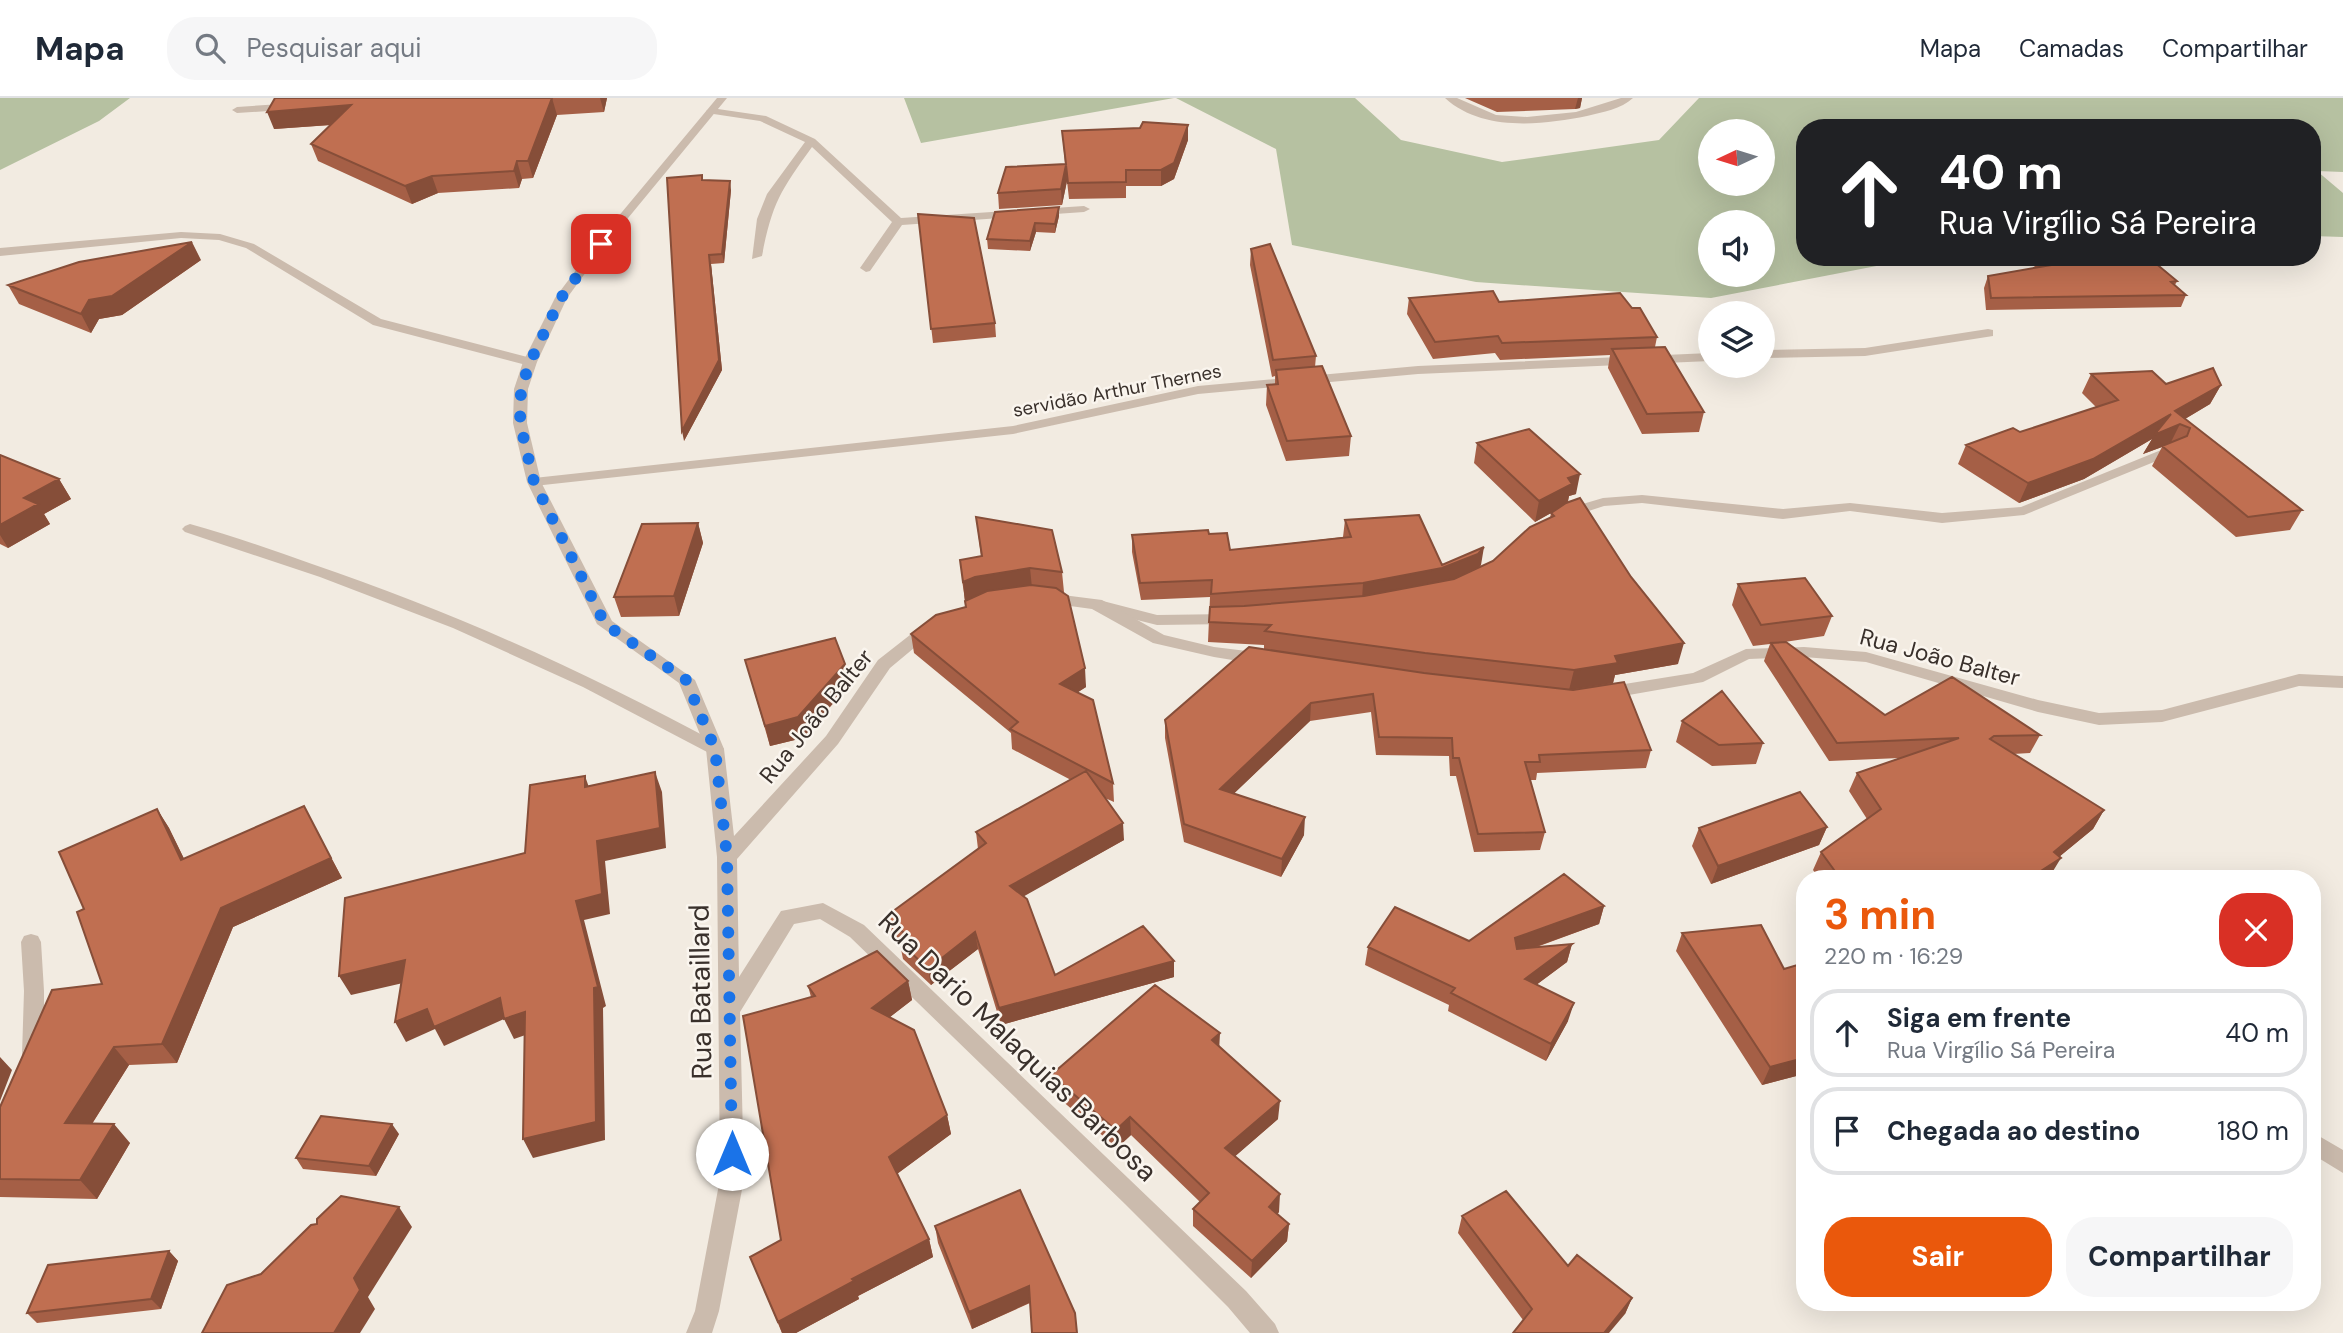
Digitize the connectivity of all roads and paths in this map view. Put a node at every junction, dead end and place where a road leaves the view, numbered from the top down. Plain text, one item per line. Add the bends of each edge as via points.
1 (326, 98) edge
2 (722, 98) edge
3 (1450, 98) edge
4 (1628, 98) edge
5 (237, 110) dead end
6 (711, 111) junction
7 (811, 141) junction
8 (1084, 209) dead end
9 (898, 222) junction
10 (0, 252) edge
11 (757, 256) dead end
12 (866, 268) dead end
13 (1988, 333) dead end
14 (1775, 354) edge
15 (1698, 358) edge
16 (530, 362) junction
17 (2171, 450) edge
18 (534, 482) junction
19 (1547, 523) edge
20 (190, 528) dead end
21 (1032, 596) edge
22 (1096, 604) junction
23 (1242, 619) edge
24 (942, 623) edge
25 (1279, 661) edge
26 (2343, 682) edge
27 (1595, 695) edge
28 (715, 749) junction
29 (727, 857) junction
30 (31, 943) dead end
31 (730, 1008) junction
32 (24, 1077) edge
33 (2321, 1148) edge
34 (2343, 1163) edge
35 (699, 1333) edge
36 (1266, 1333) edge

1 - 5 street via 313,105
2 - 6 street, Rua Bataillard
3 - 4 street via 1472,112 1521,122 1601,110
6 - 7 street via 762,118
6 - 16 street, Rua Bataillard via 561,298
7 - 9 street
7 - 11 street via 774,194 763,219
8 - 9 street
9 - 12 street
10 - 16 street via 181,235 220,237 250,246 377,321
13 - 14 street via 1865,352
15 - 18 street, servidão Arthur Thernes via 1418,370 1198,390 1013,430
16 - 18 street, Rua Bataillard via 521,389 520,423
17 - 19 street via 2024,511 1942,518 1850,508 1783,514 1642,499 1580,507
18 - 28 street, Rua Bataillard via 605,624 686,680
20 - 28 street via 412,605 652,714
21 - 22 street
22 - 23 street via 1157,620
22 - 25 street via 1159,639
24 - 29 street, Rua João Balter via 884,664 832,740
26 - 27 street, Rua João Balter via 2299,680 2162,716 2099,719 1866,657 1804,652 1746,654 1697,678
28 - 29 street, Rua Bataillard
29 - 31 street, Rua Bataillard
30 - 32 street via 33,1053
31 - 35 street, Rua Bataillard via 732,1178
31 - 36 street, Rua Dario Malaquias Barbosa via 788,917 823,911 857,931 1152,1215
33 - 34 street

